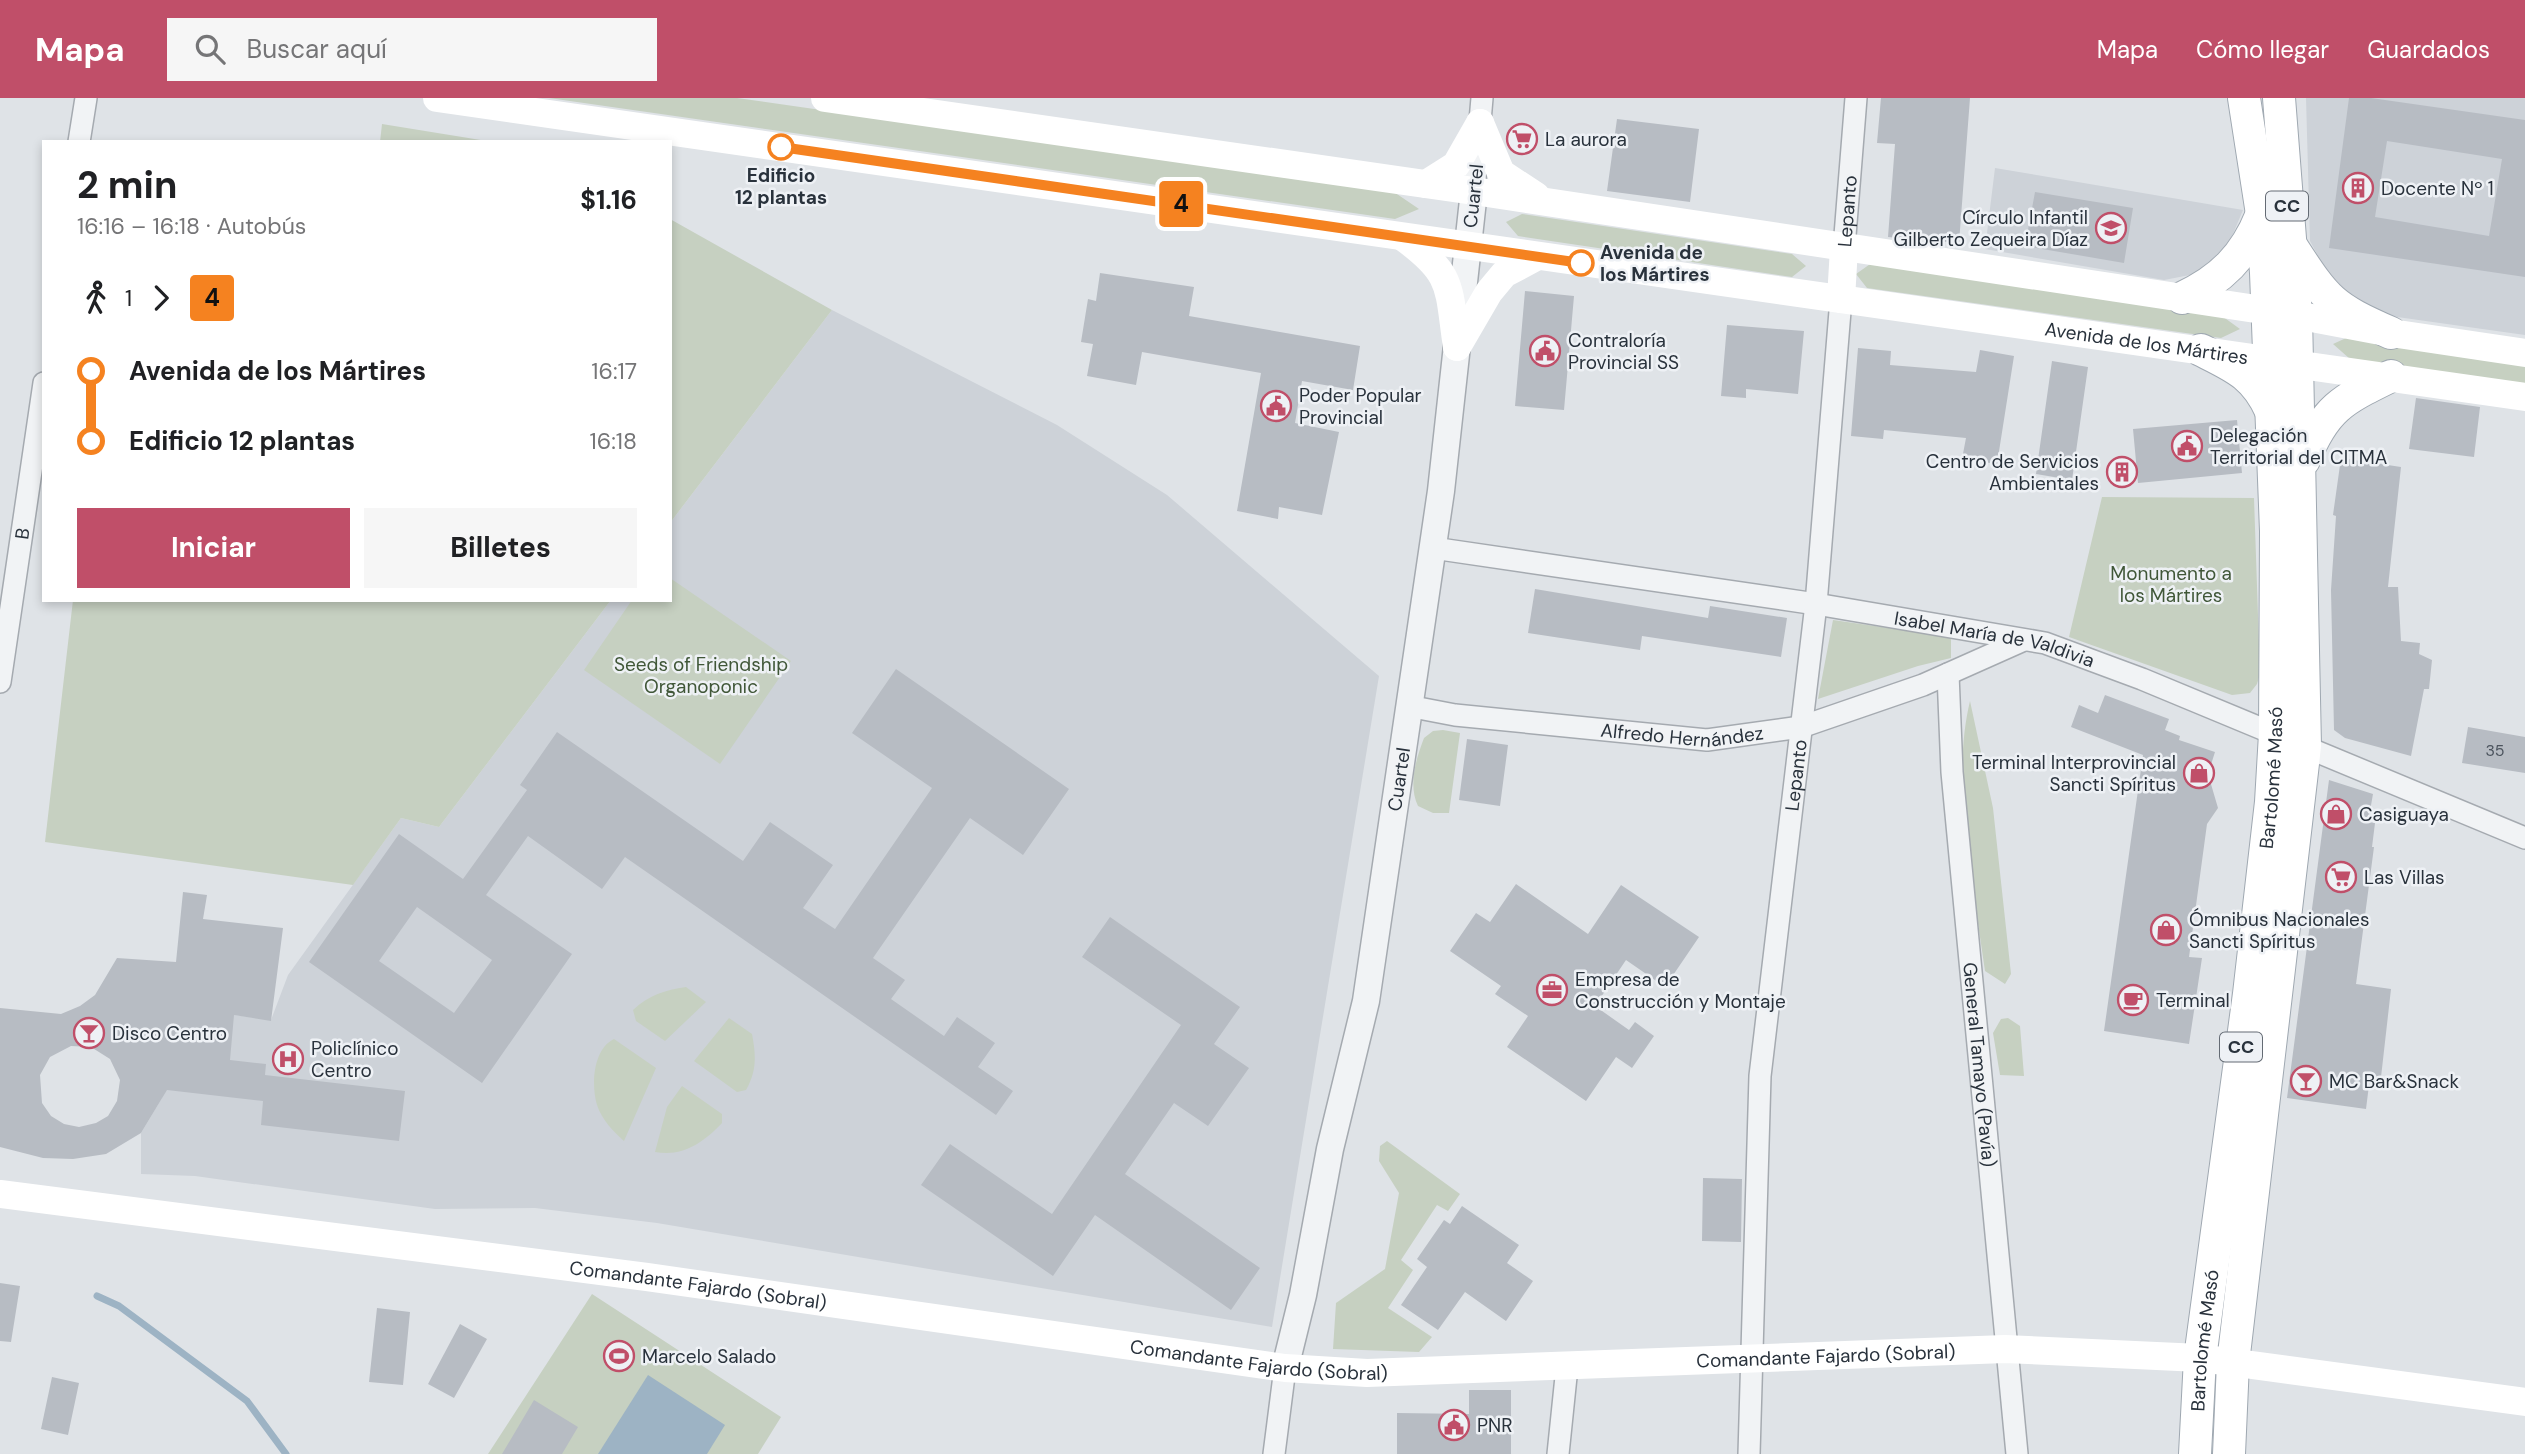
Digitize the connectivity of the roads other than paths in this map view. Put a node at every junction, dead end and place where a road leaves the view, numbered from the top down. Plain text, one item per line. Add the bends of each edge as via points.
1 (86, 98) edge
2 (437, 98) edge
3 (825, 98) edge
4 (1856, 98) edge
5 (2244, 98) edge
6 (2279, 98) edge
7 (1481, 110) edge
8 (79, 140) edge
9 (1426, 184) junction
10 (1475, 191) junction
11 (1547, 204) junction
12 (2262, 214) junction
13 (1398, 235) junction
14 (2289, 242) junction
15 (1468, 247) junction
16 (1844, 248) junction
17 (1536, 257) junction
18 (2182, 298) junction
19 (1841, 299) junction
20 (2281, 313) junction
21 (2391, 333) junction
22 (1457, 347) junction
23 (2201, 350) junction
24 (2525, 353) edge
25 (2283, 362) junction
26 (2391, 376) junction
27 (42, 397) edge
28 (2525, 397) edge
29 (2272, 413) junction
30 (2301, 468) junction
31 (1433, 548) junction
32 (1816, 604) junction
33 (2024, 640) junction
34 (1948, 674) junction
35 (0, 682) edge
36 (1408, 706) junction
37 (1801, 727) junction
38 (2275, 734) junction
39 (2305, 746) junction
40 (2525, 838) edge
41 (0, 1194) edge
42 (2005, 1349) junction
43 (1754, 1357) junction
44 (2200, 1358) junction
45 (2233, 1363) junction
46 (1567, 1367) junction
47 (1285, 1368) junction
48 (2525, 1402) edge
49 (1274, 1454) edge
50 (1558, 1454) edge
51 (1749, 1454) edge
52 (2017, 1454) edge
53 (2195, 1454) edge
54 (2229, 1454) edge

1 - 8 street
2 - 13 main road, Avenida de los Mártires
3 - 9 main road
4 - 16 street, Lepanto
5 - 12 main road, CC
6 - 14 main road, CC
7 - 9 main road via 1457,165
7 - 10 street, Cuartel
7 - 11 main road via 1501,173
9 - 10 main road
10 - 11 main road
10 - 15 street, Cuartel
11 - 16 main road
12 - 18 main road via 2250,242 2231,267 2205,288
12 - 20 main road, CC
13 - 15 main road, Avenida de los Mártires
13 - 22 main road via 1432,258 1447,281
14 - 20 main road, CC
14 - 21 main road via 2325,296 2345,313
15 - 17 main road, Avenida de los Mártires
15 - 22 street, Cuartel
16 - 18 main road
16 - 19 main road, Lepanto
17 - 19 main road, Avenida de los Mártires
17 - 22 main road via 1504,274
18 - 20 main road
19 - 23 main road, Avenida de los Mártires
19 - 32 street, Lepanto
20 - 21 main road
20 - 25 main road, CC
21 - 24 main road
22 - 31 street, Cuartel
23 - 25 main road, Avenida de los Mártires
23 - 29 main road via 2256,383
25 - 26 main road, Avenida de los Mártires
25 - 29 main road, Bartolomé Masó / CC
25 - 30 main road, Bartolomé Masó / CC
26 - 28 main road, Avenida de los Mártires
26 - 30 main road via 2333,410 2317,427
27 - 35 street, B
29 - 38 main road, Bartolomé Masó / CC
30 - 39 main road, Bartolomé Masó / CC
31 - 32 street, Isabel María de Valdivia
31 - 36 street, Cuartel
32 - 33 street, Isabel María de Valdivia
32 - 37 street, Lepanto
33 - 34 street, Alfredo Hernández
33 - 38 street, Isabel María de Valdivia via 2045,643 2142,679
34 - 37 street, Alfredo Hernández
34 - 42 street, General Tamayo (Pavía) via 1952,772
36 - 37 street, Alfredo Hernández via 1455,715 1707,740
36 - 47 street, Cuartel via 1366,1001
37 - 43 street, Lepanto via 1760,1076
38 - 39 street, Isabel María de Valdivia
38 - 44 main road, Bartolomé Masó / CC via 2249,994
39 - 40 street, Isabel María de Valdivia
39 - 45 main road, Bartolomé Masó / CC
41 - 47 main road, Comandante Fajardo (Sobral) via 647,1277
42 - 43 main road, Comandante Fajardo (Sobral)
42 - 44 main road, Comandante Fajardo (Sobral)
42 - 52 street, General Tamayo (Pavía)
43 - 46 main road, Comandante Fajardo (Sobral)
43 - 51 street, Lepanto
44 - 45 main road, Comandante Fajardo (Sobral)
44 - 53 main road, Bartolomé Masó / CC
45 - 48 main road, Comandante Fajardo (Sobral)
45 - 54 main road, Bartolomé Masó / CC
46 - 47 main road, Comandante Fajardo (Sobral) via 1367,1373
46 - 50 street
47 - 49 street, Cuartel

